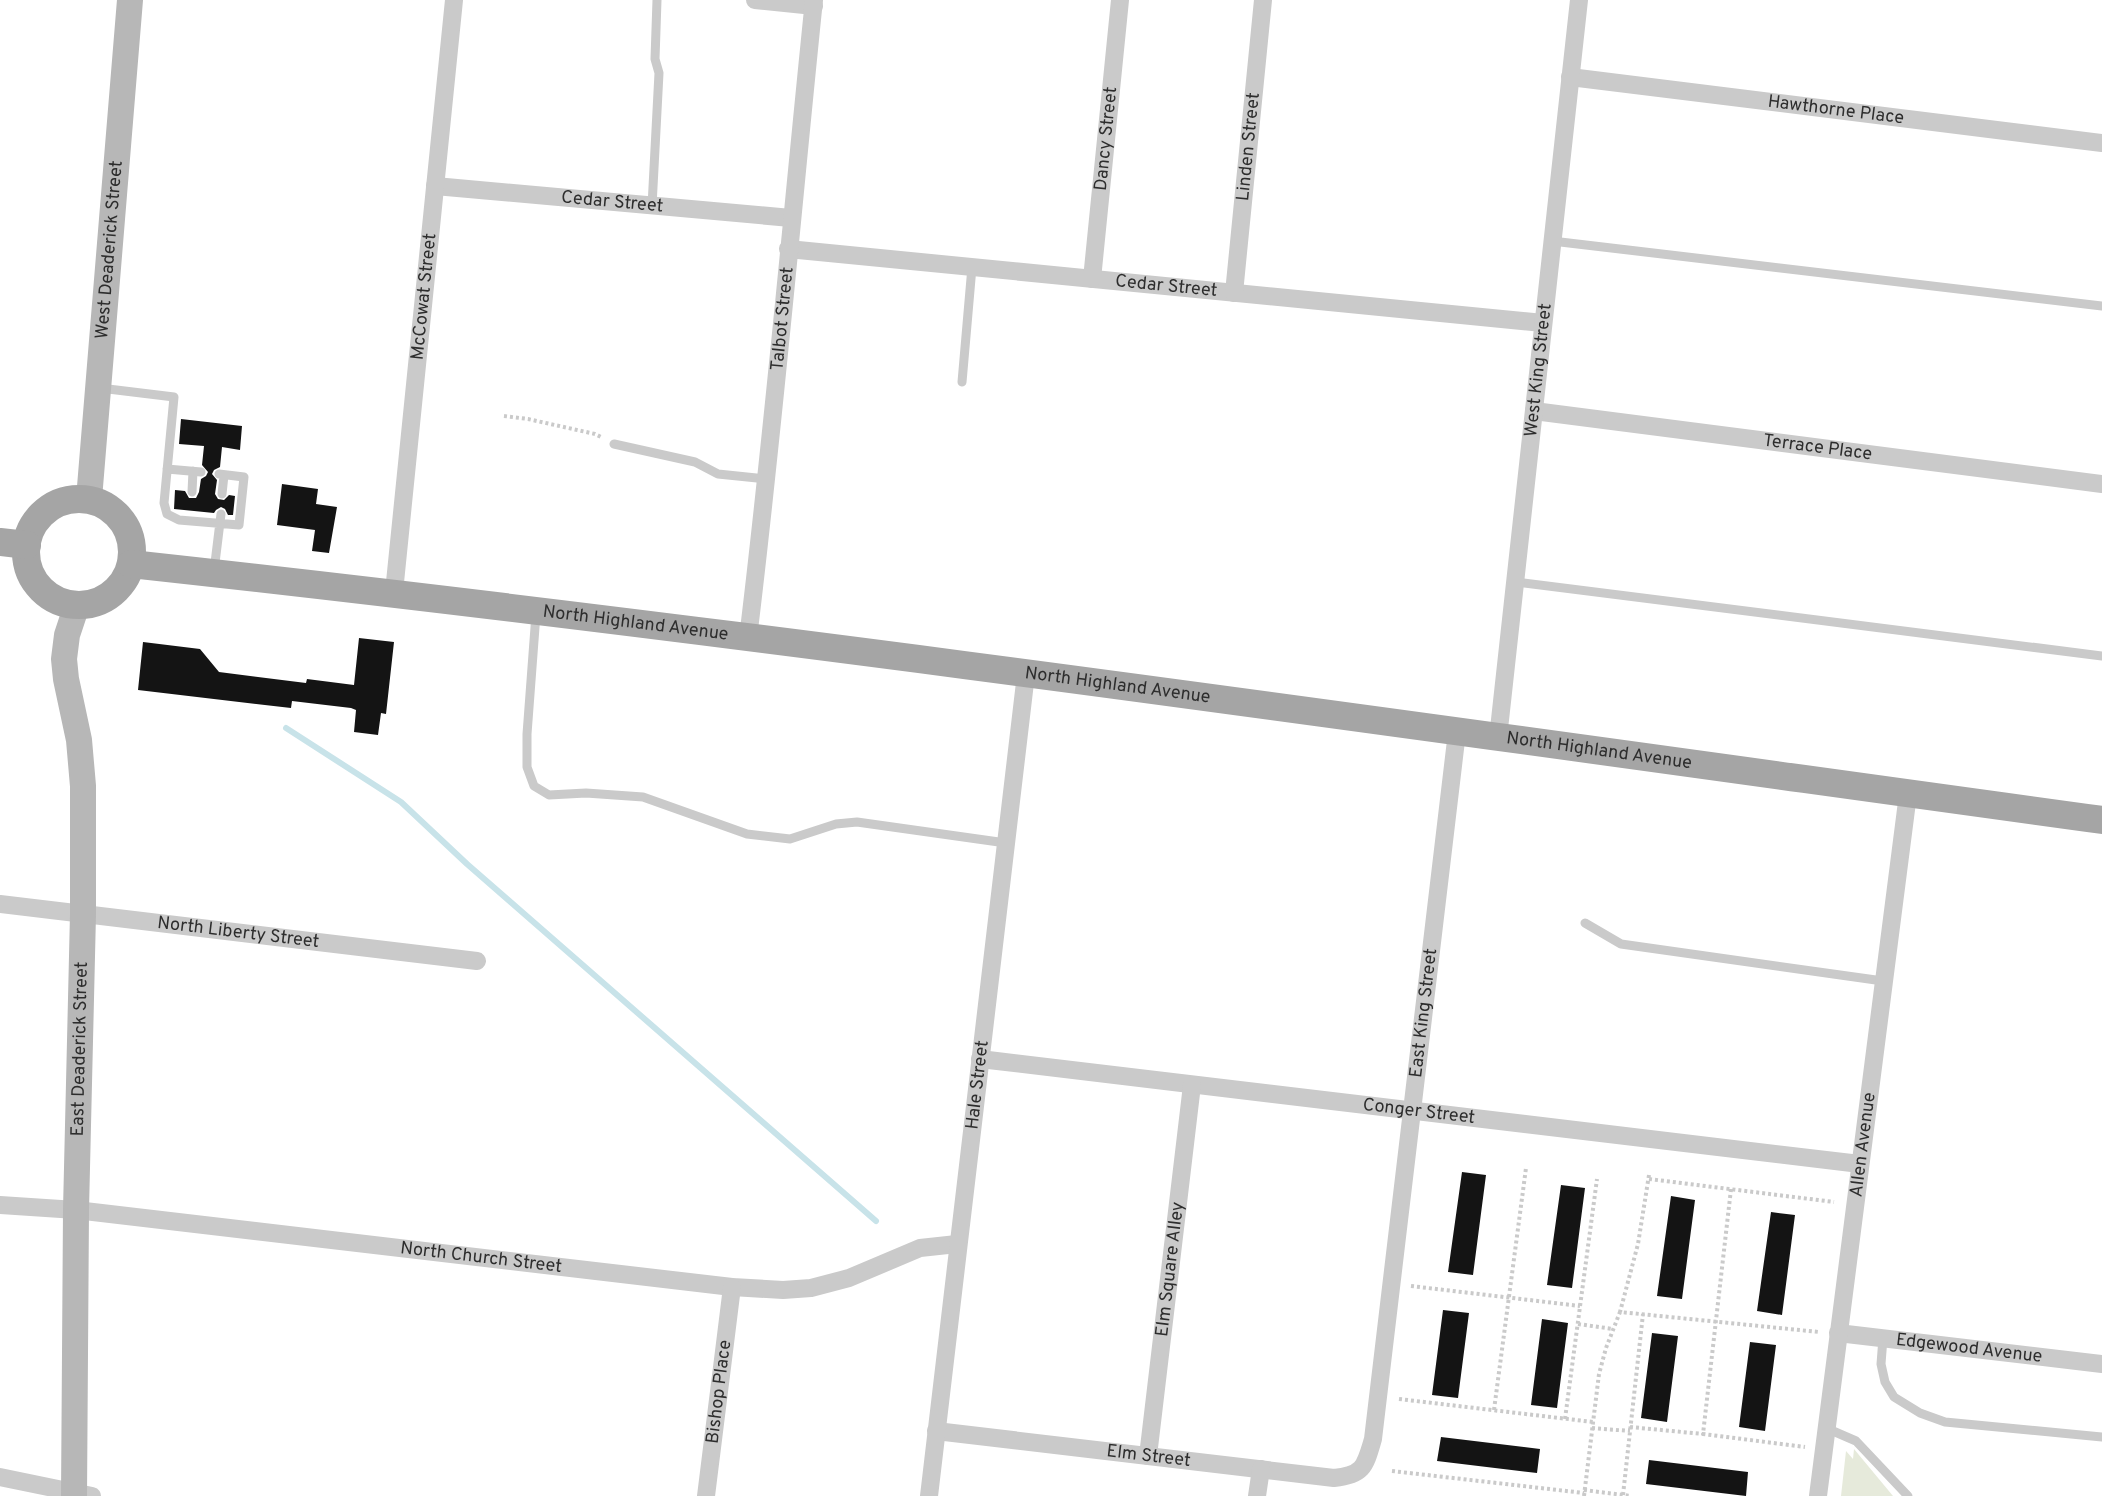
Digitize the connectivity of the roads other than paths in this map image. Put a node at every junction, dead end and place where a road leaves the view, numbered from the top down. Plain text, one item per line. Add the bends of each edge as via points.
1 (130, 0) edge
2 (454, 0) edge
3 (657, 0) edge
4 (755, 0) edge
5 (1120, 0) edge
6 (1263, 0) edge
7 (1579, 0) edge
8 (814, 3) edge
9 (1570, 77) junction
10 (2102, 143) edge
11 (435, 186) junction
12 (652, 206) junction
13 (791, 218) junction
14 (1552, 241) junction
15 (788, 249) junction
16 (972, 267) junction
17 (1092, 279) junction
18 (1234, 293) junction
19 (2102, 306) edge
20 (1543, 323) junction
21 (962, 382) dead end
22 (98, 388) junction
23 (1534, 411) junction
24 (614, 444) road end
25 (167, 469) junction
26 (767, 479) junction
27 (2102, 484) edge
28 (192, 492) dead end
29 (222, 494) dead end
30 (89, 500) junction
31 (220, 519) junction
32 (13, 543) edge
33 (131, 564) junction
34 (214, 573) junction
35 (1516, 582) junction
36 (394, 592) junction
37 (77, 605) junction
38 (536, 612) junction
39 (748, 638) junction
40 (2102, 656) edge
41 (1026, 674) junction
42 (1457, 732) junction
43 (1498, 738) junction
44 (1908, 794) junction
45 (2102, 820) edge
46 (1006, 843) junction
47 (0, 904) edge
48 (83, 914) junction
49 (1585, 923) dead end
50 (477, 961) dead end
51 (1883, 981) junction
52 (980, 1059) junction
53 (1192, 1085) junction
54 (1412, 1111) junction
55 (1860, 1164) junction
56 (0, 1205) edge
57 (76, 1210) junction
58 (957, 1244) junction
59 (732, 1287) junction
60 (1838, 1333) junction
61 (1883, 1338) junction
62 (2102, 1364) edge
63 (1826, 1428) junction
64 (936, 1431) junction
65 (2102, 1437) edge
66 (1148, 1456) junction
67 (1261, 1469) junction
68 (1361, 1470) joint
69 (0, 1477) edge
70 (80, 1495) edge
71 (706, 1496) edge
72 (929, 1496) edge
73 (1257, 1496) edge
74 (1818, 1496) edge
75 (1908, 1496) edge

1 - 22 street, West Deaderick Street
2 - 11 street, McCowat Street
3 - 12 lane via 655,59 659,74
4 - 8 street
5 - 17 street, Dancy Street
6 - 18 street, Linden Street
7 - 9 street, West King Street
8 - 13 street, Talbot Street
9 - 10 street, Hawthorne Place
9 - 14 street, West King Street
11 - 12 street, Cedar Street
11 - 36 street, McCowat Street
12 - 13 street, Cedar Street
13 - 15 street, Talbot Street
14 - 19 lane
14 - 20 street, West King Street
15 - 16 street, Cedar Street
15 - 26 street, Talbot Street
16 - 17 street, Cedar Street
16 - 21 lane
17 - 18 street, Cedar Street
18 - 20 street, Cedar Street
20 - 23 street, West King Street
22 - 25 lane via 174,397
22 - 30 street, West Deaderick Street
23 - 27 street, Terrace Place
23 - 35 street, West King Street
24 - 26 lane via 695,462 718,474
25 - 28 lane via 197,472
25 - 31 lane via 167,514 179,520 190,516
26 - 39 street, Talbot Street
29 - 31 lane via 222,474 244,477 239,525
30 - 32 main road via 72,499 55,505
30 - 33 main road via 105,505 128,530
31 - 34 lane
32 - 37 main road via 45,592 60,602
33 - 34 main road, North Highland Avenue
33 - 37 main road via 124,581 112,594 95,603
34 - 36 main road, North Highland Avenue
35 - 40 lane
35 - 43 street, West King Street
36 - 38 main road, North Highland Avenue
37 - 48 street, East Deaderick Street via 64,659 79,740
38 - 39 main road, North Highland Avenue
38 - 46 lane via 527,767 534,786 549,795 643,797 747,834 790,839 836,824 856,822
39 - 41 main road, North Highland Avenue
41 - 42 main road, North Highland Avenue
41 - 46 street, Hale Street
42 - 43 main road, North Highland Avenue
42 - 54 street, East King Street
43 - 44 main road, North Highland Avenue
44 - 45 main road, North Highland Avenue
44 - 51 street, Allen Avenue
46 - 52 street, Hale Street
47 - 48 street, North Liberty Street
48 - 50 street, North Liberty Street
48 - 57 street, East Deaderick Street
49 - 51 lane via 1621,944
51 - 55 street, Allen Avenue
52 - 53 street, Conger Street
52 - 58 street, Hale Street
53 - 54 street, Conger Street
53 - 66 street, Elm Square Alley
54 - 55 street, Conger Street
54 - 68 street, East King Street via 1373,1439
55 - 60 street, Allen Avenue
56 - 57 street, North Church Street
57 - 59 street, North Church Street
57 - 70 street, East Deaderick Street
58 - 59 street, North Church Street via 920,1248 849,1278 811,1288
58 - 64 street, Hale Street
59 - 71 street, Bishop Place
60 - 61 street, Edgewood Avenue
60 - 63 street, Allen Avenue
61 - 62 street, Edgewood Avenue
61 - 65 lane via 1881,1364 1885,1382 1894,1397 1920,1413 1945,1422
63 - 74 street, Allen Avenue
63 - 75 lane via 1856,1441
64 - 66 street, Elm Street
64 - 72 street, Hale Street
66 - 67 street, Elm Street
67 - 68 street, Elm Street via 1334,1478
67 - 73 street
69 - 70 street

